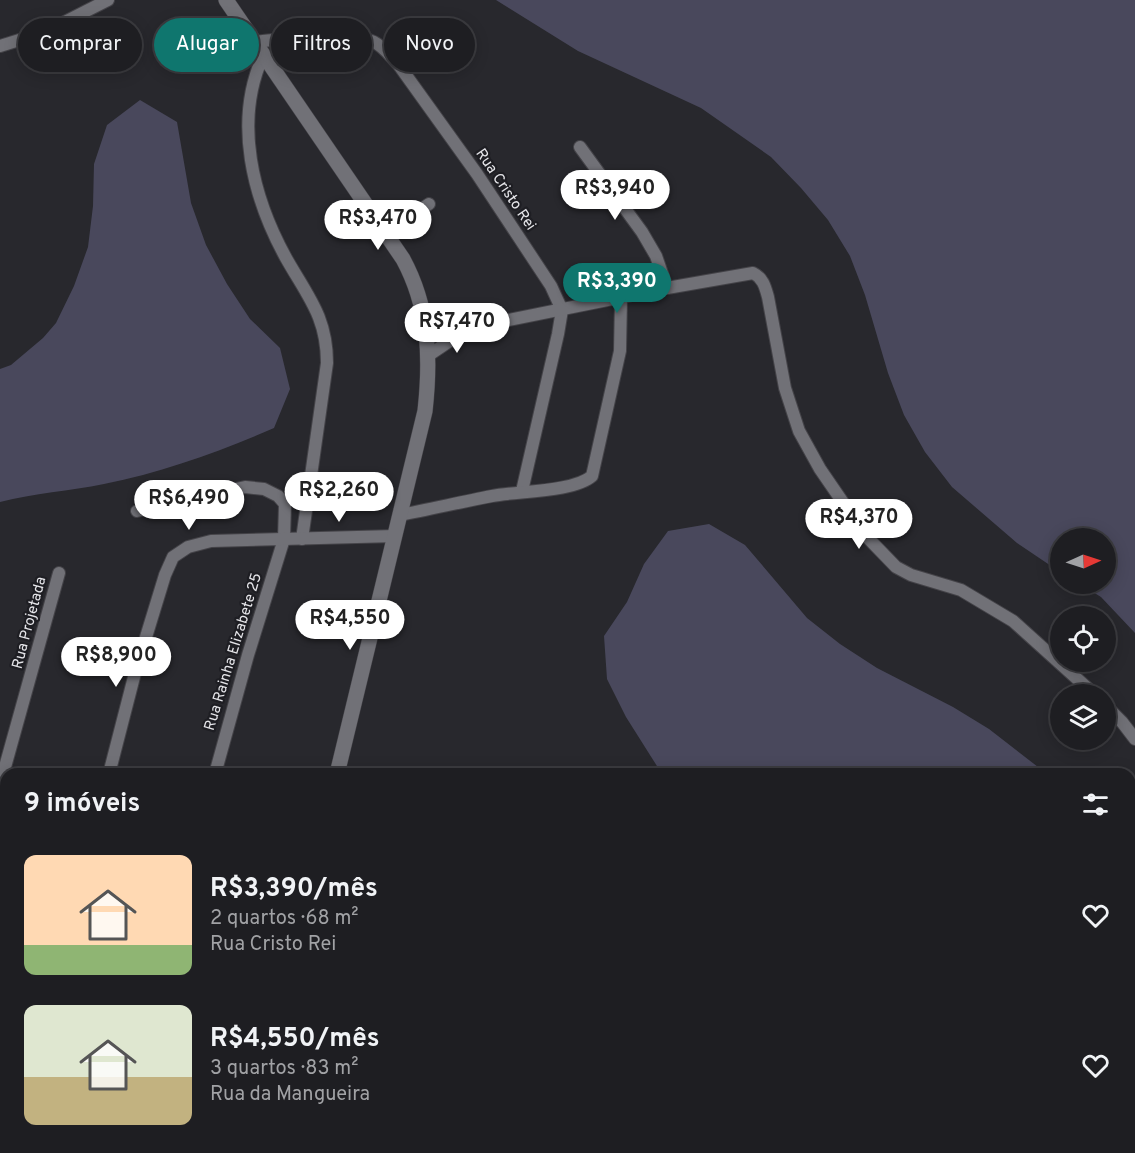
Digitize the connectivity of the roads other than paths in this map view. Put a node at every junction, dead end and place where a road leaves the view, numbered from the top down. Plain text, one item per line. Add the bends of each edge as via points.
1 (108, 0) edge
2 (226, 0) edge
3 (238, 18) edge
4 (259, 41) edge
5 (0, 46) edge
6 (259, 50) edge
7 (263, 56) junction
8 (580, 147) dead end
9 (429, 204) dead end
10 (386, 232) junction
11 (667, 288) junction
12 (621, 298) junction
13 (423, 310) junction
14 (562, 310) junction
15 (469, 328) junction
16 (429, 355) junction
17 (522, 491) junction
18 (137, 511) dead end
19 (400, 515) junction
20 (395, 536) junction
21 (284, 539) junction
22 (302, 539) junction
23 (59, 573) dead end
24 (1083, 684) edge
25 (1116, 716) edge
26 (1135, 739) edge
27 (5, 768) edge
28 (111, 768) edge
29 (217, 768) edge
30 (338, 768) edge

1 - 5 street via 45,32
2 - 3 street
4 - 14 street, Rua Cristo Rei via 312,36 357,37 385,50 477,174 551,286
6 - 7 street
7 - 10 street
7 - 22 street via 249,108 253,178 267,221 319,315 327,349
8 - 11 street via 642,232 656,256
9 - 10 street
10 - 13 street via 412,277
11 - 12 street
11 - 24 street via 753,273 759,276 768,297 785,388 798,431 866,536 896,567 961,590 1013,621
12 - 14 street
12 - 17 street via 621,351 592,476 567,487
13 - 15 street
13 - 16 street
14 - 15 street
14 - 17 street
15 - 16 street
16 - 19 street via 425,411
17 - 19 street
18 - 21 street, Rua Rainha Elizabete 25 via 245,487 264,489 285,504
19 - 20 street
20 - 22 street
20 - 30 street
21 - 22 street
21 - 28 street via 211,541 188,547 173,557 135,673
21 - 29 street, Rua Rainha Elizabete 25
23 - 27 street, Rua Projetada
25 - 26 street

